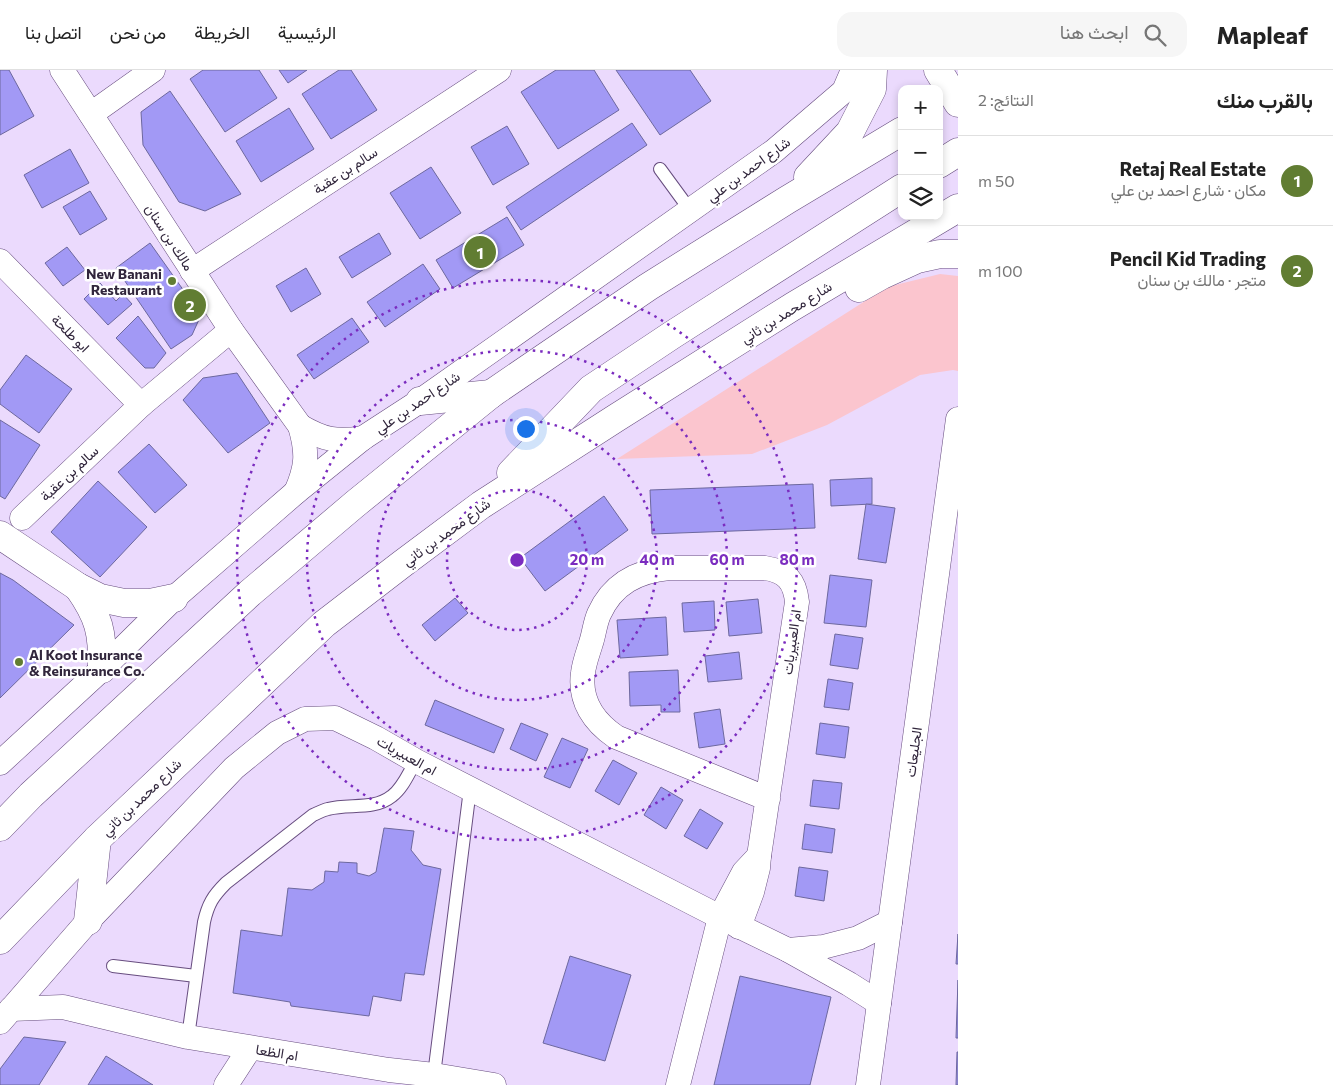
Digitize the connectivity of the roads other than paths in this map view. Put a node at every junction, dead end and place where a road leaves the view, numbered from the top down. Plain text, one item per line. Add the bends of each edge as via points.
1 (62, 70) edge
2 (153, 70) edge
3 (853, 70) edge
4 (873, 70) edge
5 (938, 70) edge
6 (486, 74) edge
7 (954, 102) edge
8 (91, 114) junction
9 (898, 133) edge
10 (958, 152) edge
11 (943, 161) edge
12 (660, 169) dead end
13 (898, 191) edge
14 (787, 200) junction
15 (958, 208) edge
16 (690, 210) junction
17 (958, 254) edge
18 (0, 261) edge
19 (192, 271) junction
20 (792, 307) junction
21 (231, 330) junction
22 (491, 394) junction
23 (420, 401) junction
24 (141, 405) junction
25 (958, 419) edge
26 (300, 426) junction
27 (363, 438) junction
28 (296, 492) junction
29 (481, 505) junction
30 (22, 518) dead end
31 (0, 535) edge
32 (78, 587) junction
33 (174, 598) junction
34 (102, 669) junction
35 (416, 761) junction
36 (0, 762) edge
37 (470, 788) junction
38 (768, 799) junction
39 (0, 827) edge
40 (97, 839) junction
41 (88, 921) junction
42 (729, 922) junction
43 (890, 922) junction
44 (0, 940) edge
45 (788, 950) junction
46 (113, 966) dead end
47 (47, 969) junction
48 (196, 976) junction
49 (879, 1003) junction
50 (63, 1007) junction
51 (6, 1015) edge
52 (188, 1037) junction
53 (250, 1048) junction
54 (434, 1076) junction
55 (385, 1078) edge
56 (226, 1085) edge
57 (494, 1085) edge
58 (678, 1085) edge
59 (868, 1085) edge

1 - 8 street, مالك بن سنان
2 - 8 street
3 - 16 street, شارع احمد بن علي via 844,91 774,152
4 - 14 main road via 872,89 850,132
5 - 7 main road
6 - 19 street, سالم بن عقبة
8 - 19 street, مالك بن سنان
9 - 14 main road
10 - 11 main road
12 - 16 lane
13 - 29 main road via 591,389
14 - 22 main road via 648,287
15 - 20 main road, شارع محمد بن ثاني
16 - 23 street, شارع احمد بن علي
17 - 20 main road via 917,259 882,274 829,304 811,308
18 - 24 street, ابو طلحة
19 - 21 street, مالك بن سنان
20 - 29 main road, شارع محمد بن ثاني
21 - 24 street, سالم بن عقبة
21 - 26 street, مالك بن سنان
22 - 23 main road
22 - 39 main road via 250,593
23 - 27 street, شارع احمد بن علي
24 - 30 street, سالم بن عقبة
25 - 43 street, الجليعات
26 - 27 street, مالك بن سنان via 330,440
26 - 28 street, مالك بن سنان via 306,460
27 - 28 street, شارع احمد بن علي
28 - 33 street, شارع احمد بن علي
29 - 40 main road, شارع محمد بن ثاني via 324,624
31 - 32 main road
32 - 33 main road via 100,598 124,603 150,603
32 - 34 main road via 99,625 103,646
33 - 34 street, شارع احمد بن علي
34 - 36 street, شارع احمد بن علي
35 - 37 street, ام العبيريات
35 - 41 street, ام العبيريات via 335,718 305,720 277,733 234,768
35 - 48 lane via 393,796 370,806 346,806 313,814 226,883 207,907
37 - 42 street, ام العبيريات
37 - 54 lane
38 - 38 street, ام العبيريات via 797,602 793,585 782,573 765,568 669,568 627,580 615,590 599,615 583,672 583,691 596,721 616,737
38 - 42 street, ام العبيريات via 756,880
40 - 41 main road
40 - 44 main road, شارع محمد بن ثاني
41 - 47 street
42 - 45 street, ام العبيريات
42 - 58 street
43 - 45 street via 858,938 823,947
43 - 49 street, الجليعات
45 - 49 street, ام العبيريات
46 - 48 lane
47 - 50 street via 54,994
47 - 51 street
48 - 52 lane
49 - 59 street, الجليعات
50 - 51 street, ام الظعا
50 - 52 street, ام الظعا
52 - 53 street, ام الظعا
53 - 55 street, ام الظعا
53 - 56 street
54 - 55 street, ام الظعا
54 - 57 street, ام الظعا

